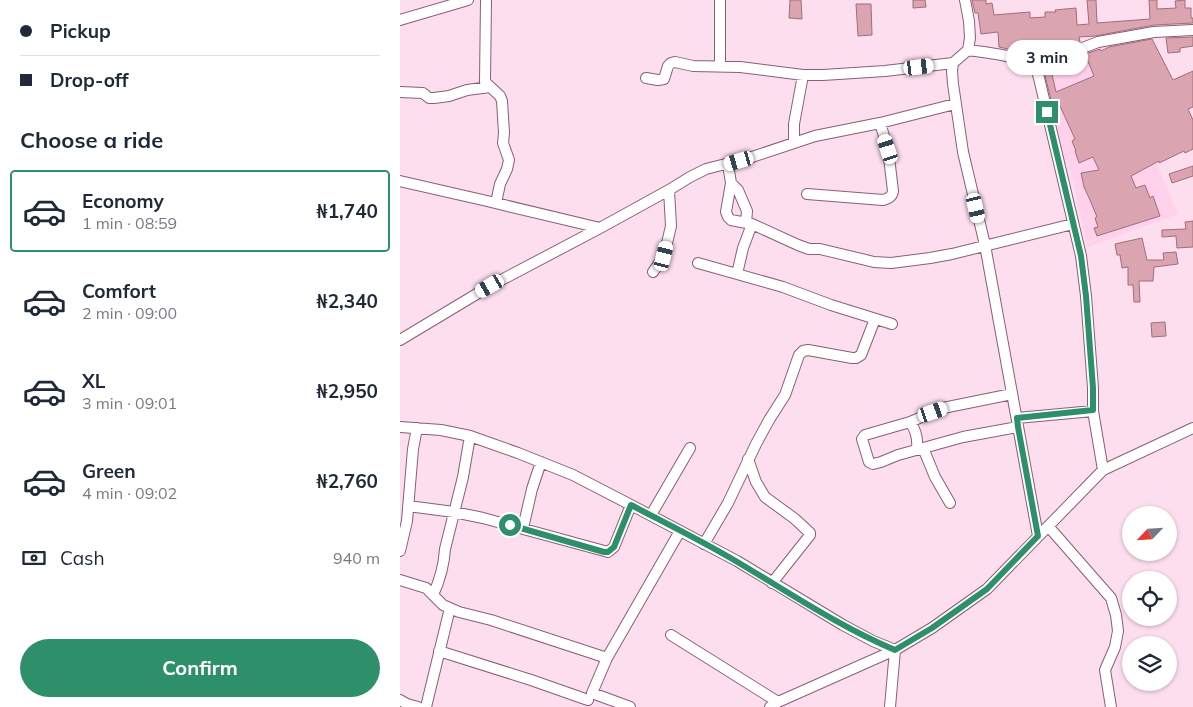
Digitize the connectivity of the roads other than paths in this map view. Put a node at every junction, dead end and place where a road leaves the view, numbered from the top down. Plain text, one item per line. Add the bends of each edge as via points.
1 (468, 0) edge
2 (486, 0) edge
3 (720, 0) edge
4 (965, 0) edge
5 (400, 20) edge
6 (1193, 30) edge
7 (968, 50) junction
8 (954, 63) junction
9 (720, 66) junction
10 (1034, 68) junction
11 (802, 75) junction
12 (646, 78) dead end
13 (490, 87) junction
14 (400, 92) edge
15 (955, 104) junction
16 (880, 123) junction
17 (794, 143) junction
18 (728, 164) junction
19 (400, 181) edge
20 (731, 183) junction
21 (669, 190) junction
22 (807, 194) dead end
23 (496, 203) junction
24 (749, 224) junction
25 (1073, 224) junction
26 (600, 228) junction
27 (985, 245) junction
28 (698, 263) dead end
29 (653, 272) dead end
30 (737, 274) junction
31 (875, 319) junction
32 (892, 324) dead end
33 (400, 340) edge
34 (1012, 394) junction
35 (1093, 410) junction
36 (910, 422) junction
37 (1017, 423) junction
38 (400, 427) edge
39 (418, 428) junction
40 (1193, 428) edge
41 (470, 436) junction
42 (690, 448) dead end
43 (920, 448) junction
44 (748, 459) junction
45 (540, 462) junction
46 (1103, 470) junction
47 (950, 503) dead end
48 (631, 505) junction
49 (408, 506) junction
50 (454, 512) junction
51 (651, 516) junction
52 (1048, 526) junction
53 (523, 528) junction
54 (680, 531) junction
55 (1038, 536) junction
56 (704, 544) junction
57 (400, 551) edge
58 (400, 580) edge
59 (772, 583) junction
60 (433, 595) junction
61 (450, 608) junction
62 (671, 635) dead end
63 (895, 650) junction
64 (439, 651) junction
65 (607, 658) junction
66 (400, 700) edge
67 (588, 700) edge
68 (774, 705) edge
69 (418, 707) edge
70 (426, 707) edge
71 (630, 707) edge
72 (890, 707) edge
73 (1110, 707) edge

1 - 5 street
2 - 13 street via 485,82
3 - 9 street
4 - 7 street via 969,21
6 - 10 street via 1154,32 1098,42
7 - 8 street
7 - 10 street via 1022,60
8 - 11 street via 885,71
8 - 15 street
9 - 11 street
9 - 12 street via 675,62 668,66 664,78
10 - 25 street via 1040,78
11 - 17 street
13 - 14 street via 434,98 423,93
13 - 23 street via 502,101 503,143 509,160
15 - 16 street
15 - 27 street via 962,152
16 - 17 street
16 - 22 street via 888,149 892,195 883,200
17 - 18 street
18 - 20 street
18 - 21 street via 706,169
19 - 23 street
20 - 24 street via 738,190
20 - 24 street via 728,217
21 - 26 street
21 - 29 street via 671,226 664,256
23 - 26 street
24 - 27 street via 809,249 874,262 930,258
24 - 30 street
25 - 27 street
25 - 35 street via 1086,296
26 - 33 street via 490,286
27 - 34 street
28 - 30 street
30 - 31 street
31 - 32 street
31 - 44 street via 861,355 856,358 803,351 785,395
34 - 36 street via 944,408
34 - 37 street
35 - 37 street
35 - 46 street
36 - 43 street
36 - 43 street via 865,435 862,439 870,462 881,462
37 - 43 street
37 - 55 street
38 - 39 street
39 - 41 street
39 - 49 street
40 - 46 street
41 - 45 street
41 - 50 street
42 - 51 street
43 - 47 street
44 - 56 street
44 - 59 street via 765,497 810,533
45 - 48 street
45 - 53 street
46 - 52 street
48 - 51 street
48 - 53 street via 614,547 608,552
49 - 50 street
49 - 57 street
50 - 53 street
50 - 60 street via 441,575
51 - 54 street
52 - 55 street
52 - 73 street via 1110,598 1116,615 1118,631 1105,670
54 - 56 street
54 - 65 street
55 - 63 street via 987,589
56 - 59 street
58 - 60 street via 426,588
59 - 63 street via 843,625
60 - 61 street
61 - 64 street
61 - 65 street
62 - 68 street
63 - 68 street
63 - 72 street
64 - 67 street
64 - 70 street
65 - 67 street
66 - 69 street
67 - 71 street

